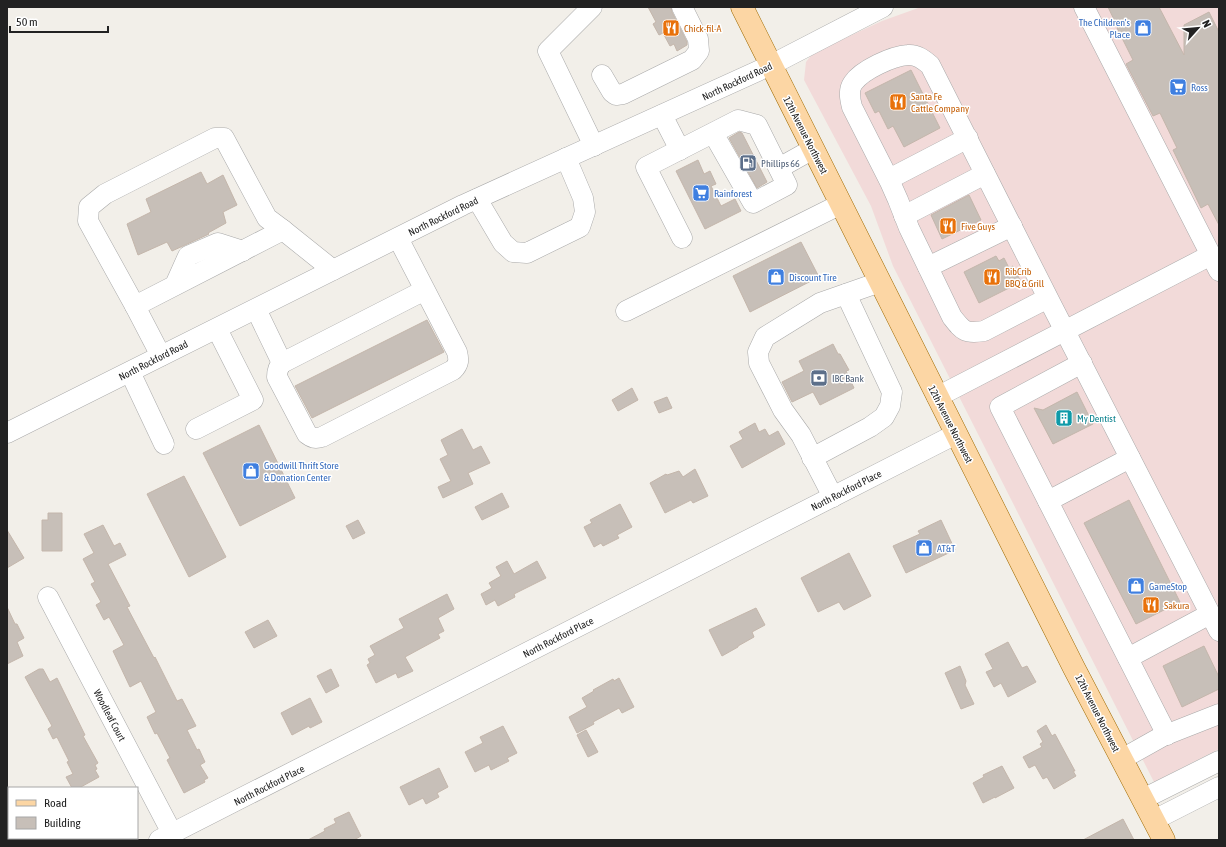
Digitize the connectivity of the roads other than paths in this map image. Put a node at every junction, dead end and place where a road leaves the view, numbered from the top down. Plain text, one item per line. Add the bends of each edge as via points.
1 (592, 7) edge
2 (682, 7) edge
3 (742, 7) edge
4 (883, 7) edge
5 (1084, 7) edge
6 (771, 66) junction
7 (602, 75) dead end
8 (662, 115) junction
9 (713, 133) junction
10 (968, 138) junction
11 (594, 146) junction
12 (813, 149) junction
13 (680, 150) junction
14 (566, 158) junction
15 (779, 168) junction
16 (985, 174) junction
17 (888, 179) junction
18 (477, 199) junction
19 (841, 204) junction
20 (904, 216) junction
21 (1012, 226) junction
22 (283, 230) junction
23 (398, 238) junction
24 (682, 238) dead end
25 (1215, 263) edge
26 (928, 267) junction
27 (333, 270) junction
28 (880, 282) junction
29 (425, 290) junction
30 (846, 294) junction
31 (1048, 298) junction
32 (135, 306) junction
33 (256, 309) junction
34 (626, 312) dead end
35 (217, 329) junction
36 (1065, 331) junction
37 (161, 356) junction
38 (282, 363) junction
39 (1082, 364) junction
40 (130, 372) junction
41 (937, 397) junction
42 (196, 429) dead end
43 (7, 433) edge
44 (956, 434) junction
45 (164, 444) dead end
46 (812, 458) junction
47 (1130, 458) junction
48 (833, 497) junction
49 (1048, 501) junction
50 (48, 597) dead end
51 (1215, 622) edge
52 (1128, 658) junction
53 (1219, 714) edge
54 (1167, 735) junction
55 (1122, 758) junction
56 (1219, 761) edge
57 (1219, 787) edge
58 (1143, 799) junction
59 (1154, 820) junction
60 (166, 837) edge
61 (1164, 840) edge

1 - 11 street via 548,50
2 - 7 street via 698,39 699,50 692,60 623,94 612,92
3 - 6 main road, 12th Avenue Northwest
4 - 6 street, North Rockford Road
5 - 25 street
6 - 8 street, North Rockford Road
6 - 12 main road, 12th Avenue Northwest
8 - 11 street, North Rockford Road
8 - 13 street
9 - 13 street
9 - 15 street via 738,120 757,125
9 - 15 street via 753,203 787,185
10 - 16 street
10 - 17 street
10 - 17 street via 930,65 919,57 909,55 879,64 853,83 849,94 852,107
11 - 14 street, North Rockford Road
12 - 15 street
12 - 19 main road, 12th Avenue Northwest
13 - 24 street via 646,167
14 - 18 street, North Rockford Road
14 - 18 street via 583,198 585,212 580,227 527,253 513,252 503,243
16 - 20 street
16 - 21 street
17 - 20 street
18 - 23 street, North Rockford Road
19 - 28 main road, 12th Avenue Northwest
19 - 34 street
20 - 26 street
21 - 26 street
21 - 31 street
22 - 27 street
22 - 32 street
22 - 32 street via 267,218 224,138 215,138 105,194 89,207 88,221
23 - 27 street, North Rockford Road
23 - 29 street
25 - 36 street
26 - 31 street via 952,317 962,329 972,333 984,331
27 - 33 street, North Rockford Road
28 - 30 street
28 - 41 main road, 12th Avenue Northwest
29 - 38 street
29 - 38 street via 457,352 458,366 322,437 311,438 307,434 278,377 279,366
30 - 46 street via 892,392 890,406 884,417 870,427
30 - 46 street via 820,303 765,337 758,352 759,363 766,377
31 - 36 street
32 - 37 street
33 - 35 street, North Rockford Road
33 - 38 street
35 - 37 street, North Rockford Road
35 - 42 street via 253,400
36 - 39 street
36 - 41 street
37 - 40 street, North Rockford Road
39 - 47 street
39 - 49 street via 1000,407
40 - 43 street, North Rockford Road
40 - 45 street
41 - 44 main road, 12th Avenue Northwest
44 - 48 street, North Rockford Place
44 - 55 main road, 12th Avenue Northwest
46 - 48 street
47 - 49 street
47 - 51 street
48 - 60 street, North Rockford Place
49 - 52 street
50 - 60 street, Woodleaf Court
51 - 52 street
52 - 54 street
53 - 54 street
54 - 55 street
55 - 58 main road, 12th Avenue Northwest
56 - 58 street
57 - 59 street
58 - 59 main road, 12th Avenue Northwest
59 - 61 main road, 12th Avenue Northwest

